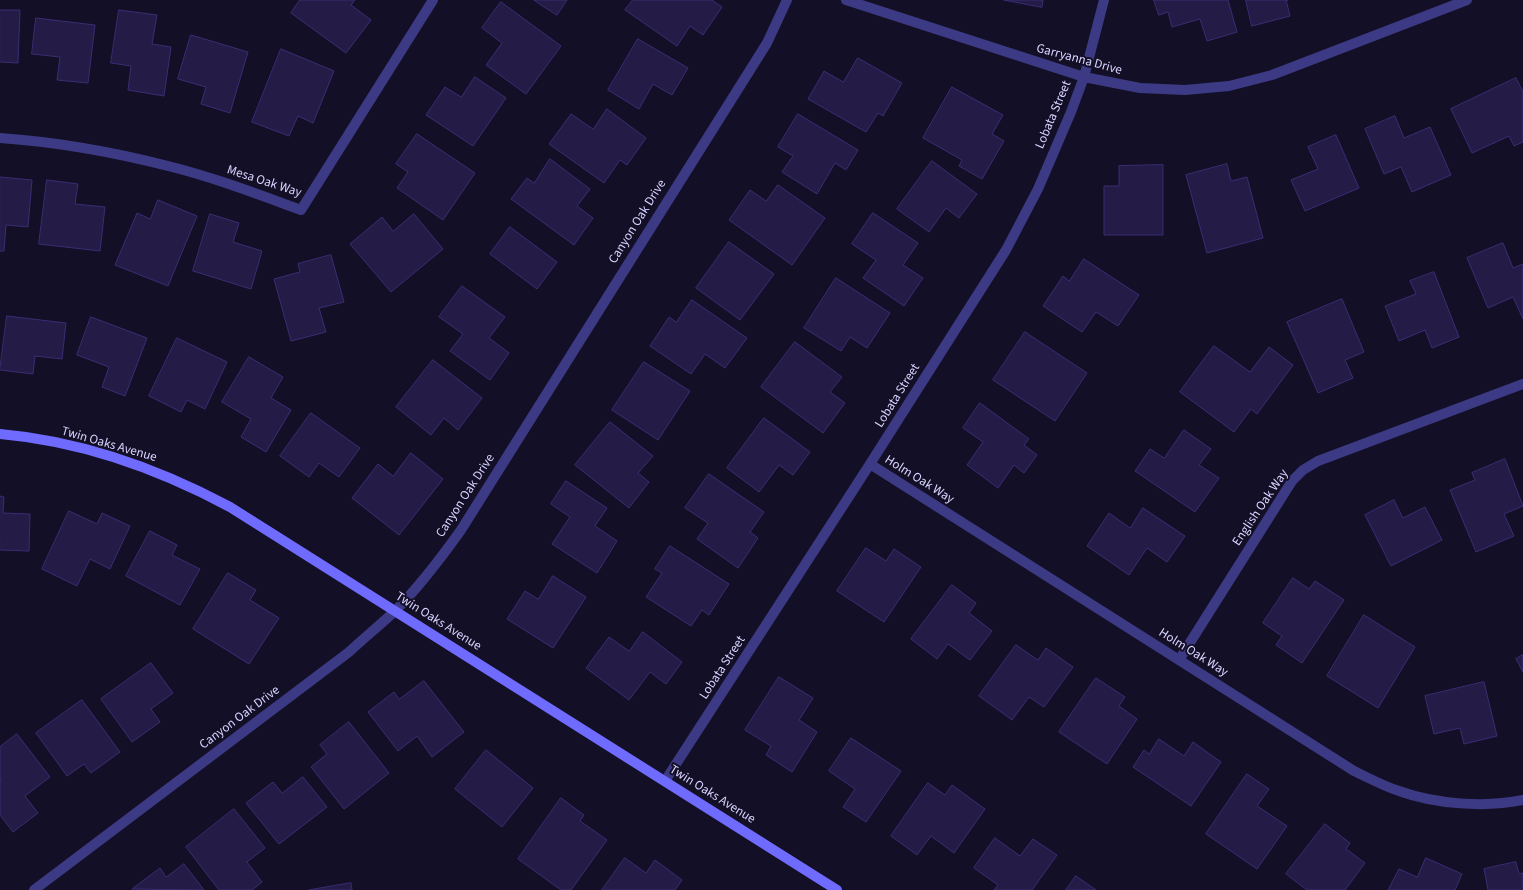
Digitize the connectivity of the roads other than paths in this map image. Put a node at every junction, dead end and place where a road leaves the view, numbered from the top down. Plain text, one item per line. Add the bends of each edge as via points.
1 (433, 0) edge
2 (787, 0) edge
3 (846, 0) edge
4 (1104, 0) edge
5 (1467, 0) edge
6 (1084, 77) junction
7 (0, 138) edge
8 (1523, 384) edge
9 (0, 434) edge
10 (870, 464) junction
11 (396, 610) junction
12 (1179, 660) junction
13 (665, 781) junction
14 (1523, 800) edge
15 (34, 890) edge
16 (837, 890) edge

1 - 7 street, Mesa Oak Way via 300,210 235,186 168,166 100,151 31,140
2 - 11 street, Canyon Oak Drive via 766,43 466,523 440,560
3 - 6 street, Garryanna Drive
4 - 6 street, Lobata Street
5 - 6 street, Garryanna Drive via 1272,75 1229,86 1185,90 1140,88
6 - 10 street, Lobata Street via 1038,189 1021,223
8 - 12 street, English Oak Way via 1318,461 1303,470 1292,481
9 - 11 street, Twin Oaks Avenue via 43,440 114,456 175,479 230,507
10 - 12 street, Holm Oak Way
10 - 13 street, Lobata Street
11 - 13 street, Twin Oaks Avenue
11 - 15 street, Canyon Oak Drive via 349,652
12 - 14 street, Holm Oak Way via 1354,771 1398,791 1426,798 1468,803 1496,804
13 - 16 street, Twin Oaks Avenue

